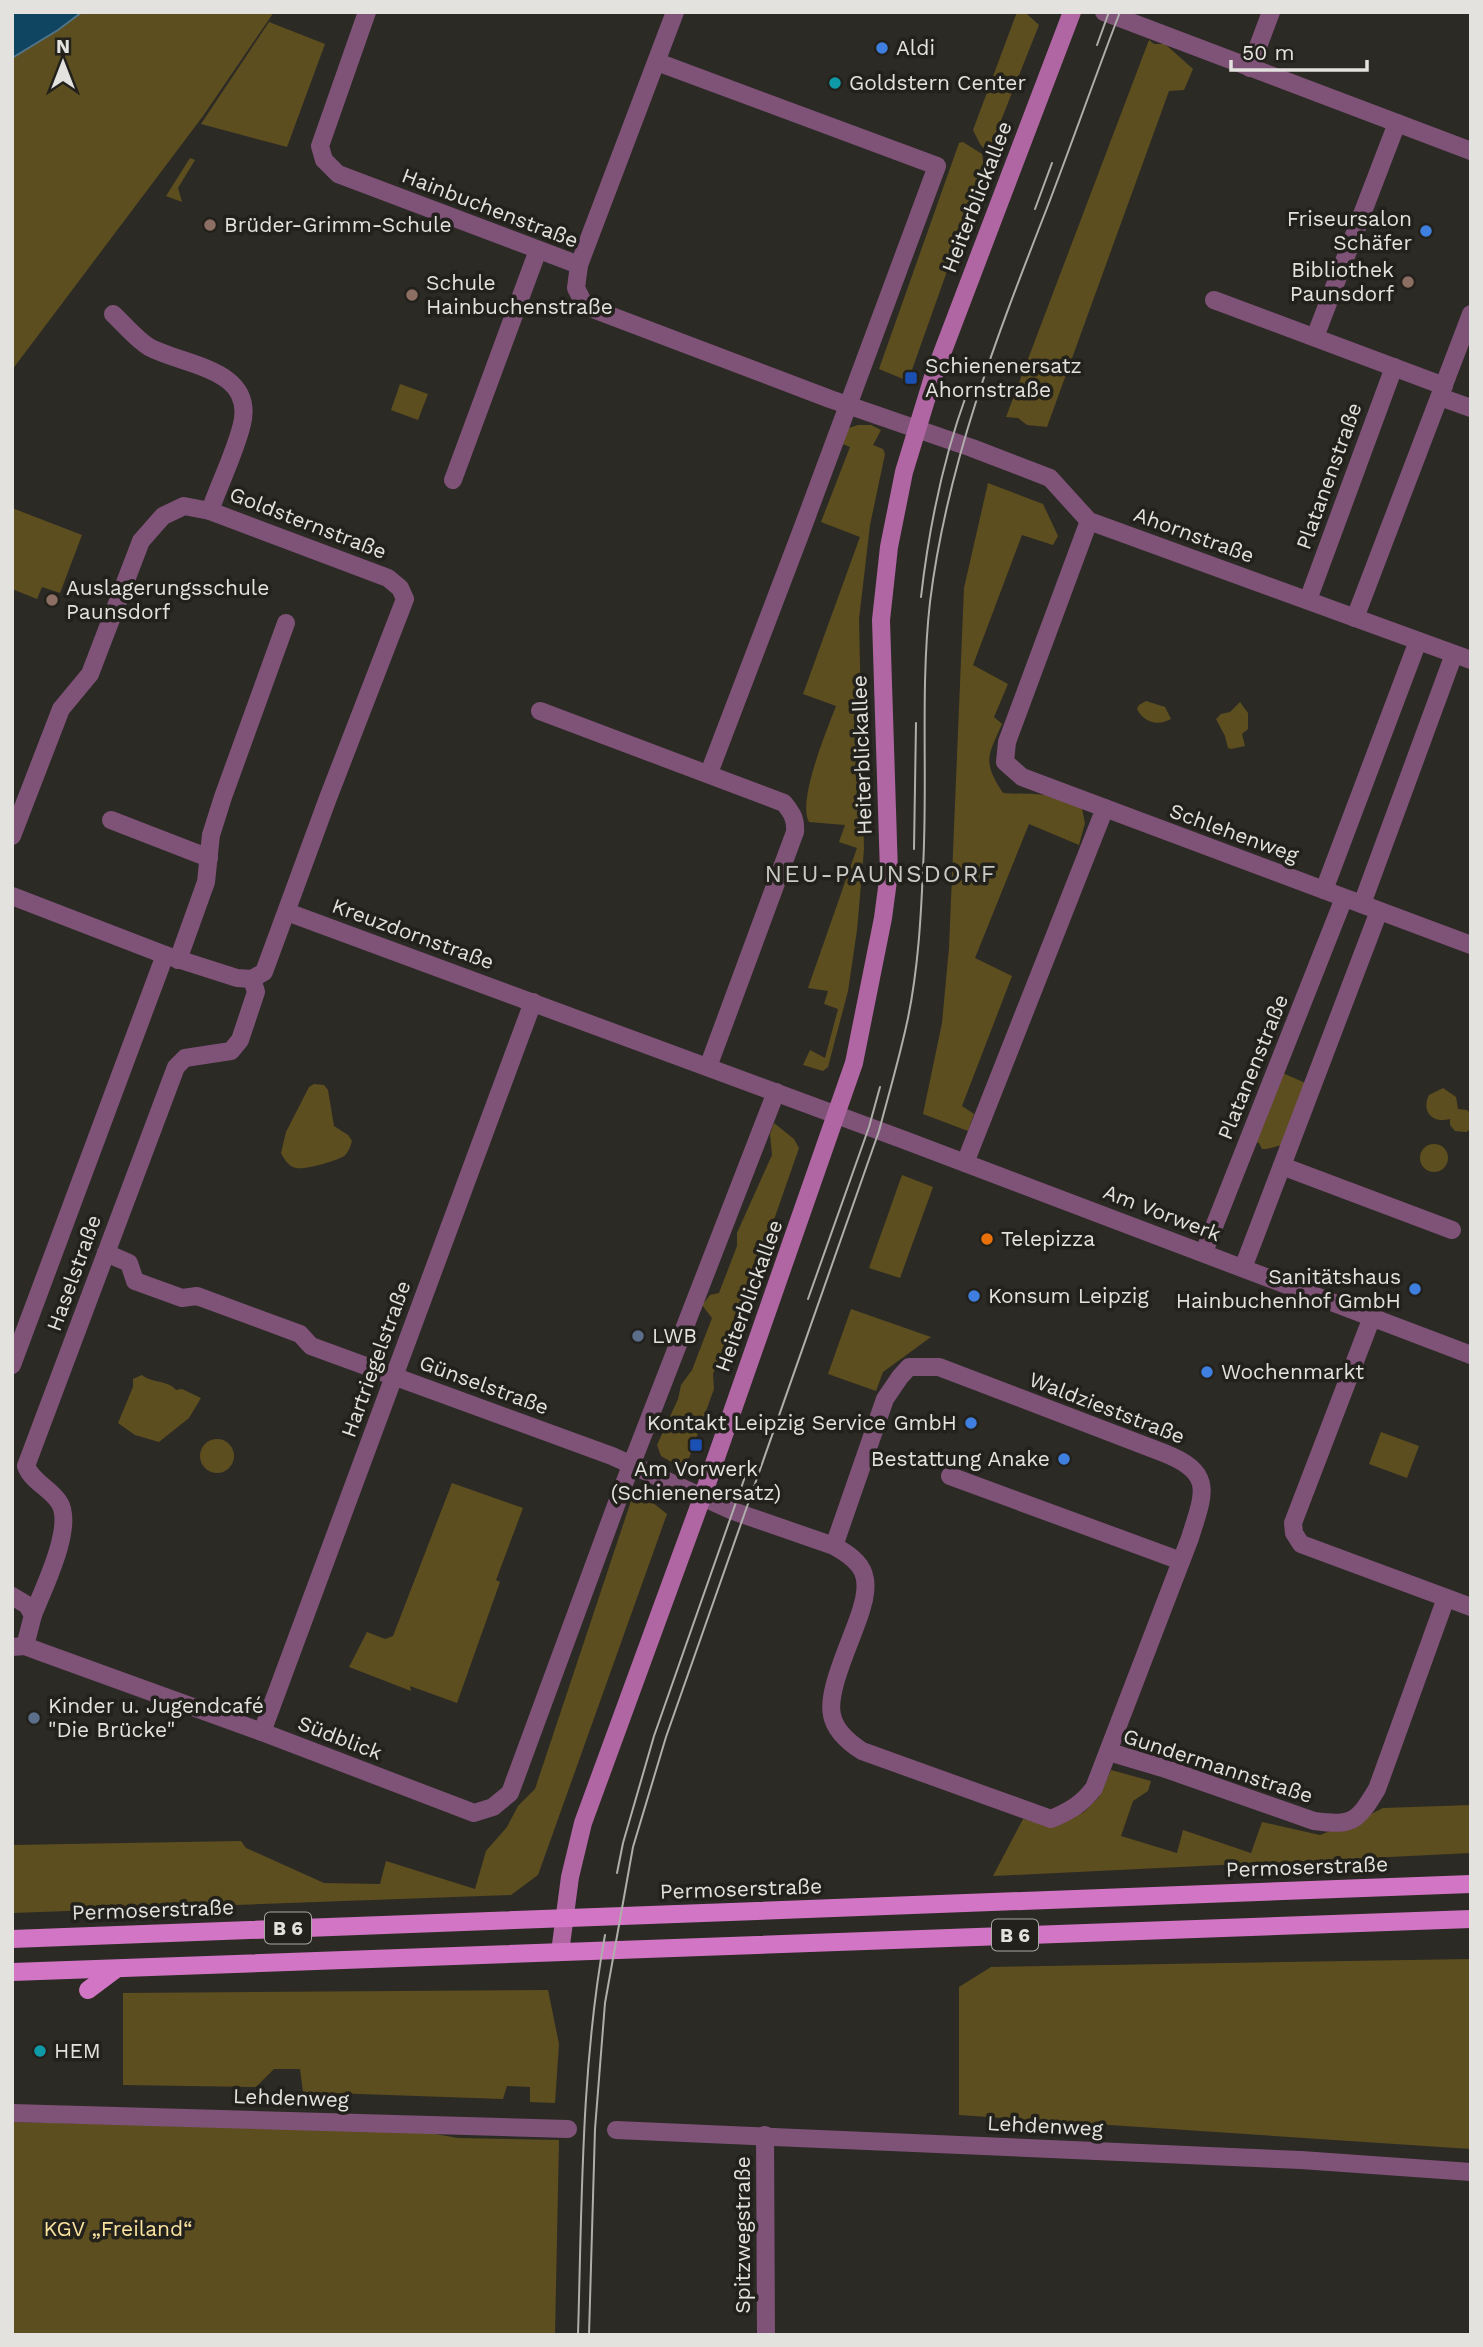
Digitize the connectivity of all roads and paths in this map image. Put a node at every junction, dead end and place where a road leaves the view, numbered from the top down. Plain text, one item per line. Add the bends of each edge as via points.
1 (367, 12) edge
2 (676, 12) edge
3 (1072, 12) edge
4 (1104, 12) edge
5 (1270, 12) edge
6 (657, 62) junction
7 (1250, 68) junction
8 (1397, 123) junction
9 (1471, 151) edge
10 (538, 250) junction
11 (579, 265) junction
12 (1214, 300) dead end
13 (113, 314) dead end
14 (1471, 314) edge
15 (1315, 337) junction
16 (1394, 367) junction
17 (1442, 392) junction
18 (847, 405) junction
19 (1471, 408) edge
20 (917, 429) junction
21 (453, 480) dead end
22 (210, 511) junction
23 (1089, 521) junction
24 (1308, 600) junction
25 (1355, 618) junction
26 (286, 623) dead end
27 (1419, 641) junction
28 (1462, 657) edge
29 (540, 711) dead end
30 (709, 773) junction
31 (1105, 808) junction
32 (111, 820) dead end
33 (12, 836) edge
34 (209, 858) junction
35 (1324, 890) junction
36 (12, 896) edge
37 (1344, 898) junction
38 (1370, 908) junction
39 (287, 912) junction
40 (1471, 945) edge
41 (171, 957) junction
42 (251, 979) junction
43 (534, 1002) junction
44 (708, 1067) junction
45 (776, 1092) junction
46 (837, 1115) junction
47 (965, 1163) junction
48 (1282, 1166) junction
49 (1452, 1230) dead end
50 (1204, 1252) junction
51 (106, 1253) junction
52 (1243, 1268) junction
53 (1372, 1317) junction
54 (1471, 1354) edge
55 (13, 1363) edge
56 (394, 1376) junction
57 (632, 1464) junction
58 (950, 1476) dead end
59 (702, 1498) junction
60 (834, 1546) junction
61 (1181, 1561) junction
62 (12, 1596) edge
63 (1446, 1598) junction
64 (1471, 1607) edge
65 (33, 1615) junction
66 (19, 1646) edge
67 (262, 1732) junction
68 (1109, 1752) junction
69 (1471, 1884) edge
70 (565, 1917) junction
71 (1471, 1919) edge
72 (12, 1939) edge
73 (560, 1952) junction
74 (118, 1968) junction
75 (12, 1972) edge
76 (88, 1990) dead end
77 (12, 2113) edge
78 (568, 2129) dead end
79 (616, 2130) dead end
80 (765, 2136) junction
81 (1471, 2172) edge
82 (766, 2335) edge

1 - 10 street, Hainbuchenstraße via 320,146 324,160 338,174
2 - 6 street
3 - 20 main road, Heiterblickallee
4 - 7 street
5 - 7 street
6 - 11 street
6 - 18 street via 937,166
7 - 8 street
8 - 9 street
8 - 15 street
10 - 11 street, Hainbuchenstraße
10 - 21 street
11 - 18 street, Hainbuchenstraße via 576,288 584,306
12 - 15 street
13 - 22 street, Goldsternstraße via 148,346 223,376 242,398 242,424
14 - 17 street
15 - 16 street
16 - 17 street
16 - 24 street, Platanenstraße
17 - 19 street
17 - 25 street
18 - 20 street, Hainbuchenstraße
18 - 30 street
20 - 23 street, Ahornstraße via 1051,478
20 - 46 main road, Heiterblickallee via 889,547 881,620 889,873 854,1063
22 - 33 street via 184,506 163,516 141,541 90,674 61,709
22 - 39 street, Goldsternstraße via 388,578 405,599
23 - 24 street, Ahornstraße
23 - 31 street, Schlehenweg via 1007,742 1005,762 1022,777
24 - 25 street, Ahornstraße
25 - 27 street, Ahornstraße
26 - 34 street, Haselstraße via 223,796
27 - 28 street, Ahornstraße
27 - 35 street
28 - 38 street
29 - 30 street
30 - 44 street via 784,803 796,822
31 - 35 street, Schlehenweg
31 - 47 street
32 - 34 street
34 - 41 street, Haselstraße via 206,882
35 - 37 street, Schlehenweg
36 - 41 street
37 - 38 street, Schlehenweg
37 - 50 street, Platanenstraße
38 - 40 street, Schlehenweg
38 - 48 street
39 - 42 street via 264,972
39 - 43 street, Kreuzdornstraße
41 - 42 street
41 - 55 street, Haselstraße
42 - 51 street, Haselstraße via 256,992 240,1040 231,1051 185,1058 176,1067
43 - 44 street, Kreuzdornstraße
43 - 56 street, Hartriegelstraße
44 - 45 street, Kreuzdornstraße
45 - 46 street, Kreuzdornstraße
45 - 57 street
46 - 47 street, Am Vorwerk
46 - 59 main road, Heiterblickallee
47 - 50 street, Am Vorwerk
48 - 49 street
48 - 52 street
50 - 52 street, Am Vorwerk
51 - 56 street, Günselstraße via 129,1263 135,1281 182,1298 197,1296 288,1329 311,1346
51 - 65 street, Haselstraße via 26,1466 59,1502 65,1517 61,1541
52 - 53 street, Am Vorwerk
53 - 54 street, Am Vorwerk
53 - 63 street via 1293,1523 1294,1533 1301,1544
56 - 57 street, Günselstraße
56 - 67 street, Hartriegelstraße
57 - 59 street, Günselstraße
57 - 67 street, Südblick via 510,1793 493,1807 474,1813
58 - 61 street
59 - 60 street
59 - 70 main road, Heiterblickallee via 583,1823
60 - 61 street, Waldzieststraße via 885,1399 909,1367 939,1367 1172,1456 1196,1470 1201,1502
60 - 68 street, Gundermannstraße via 850,1555 864,1574 865,1596 835,1686 831,1714 837,1729 862,1751 1051,1819 1084,1801
61 - 68 street, Waldzieststraße
62 - 65 street
63 - 64 street
63 - 68 street, Gundermannstraße via 1377,1788 1363,1813 1348,1821 1314,1821
65 - 66 street, Haselstraße
66 - 67 street, Südblick
69 - 70 main road, Permoserstraße / B 6
70 - 72 main road, Permoserstraße / B 6
70 - 73 main road, Heiterblickallee
71 - 73 main road, B 6
73 - 74 main road, B 6
74 - 75 main road, B 6
74 - 76 main road
77 - 78 street, Lehdenweg
79 - 80 street, Lehdenweg
80 - 81 street, Lehdenweg
80 - 82 street, Spitzwegstraße

